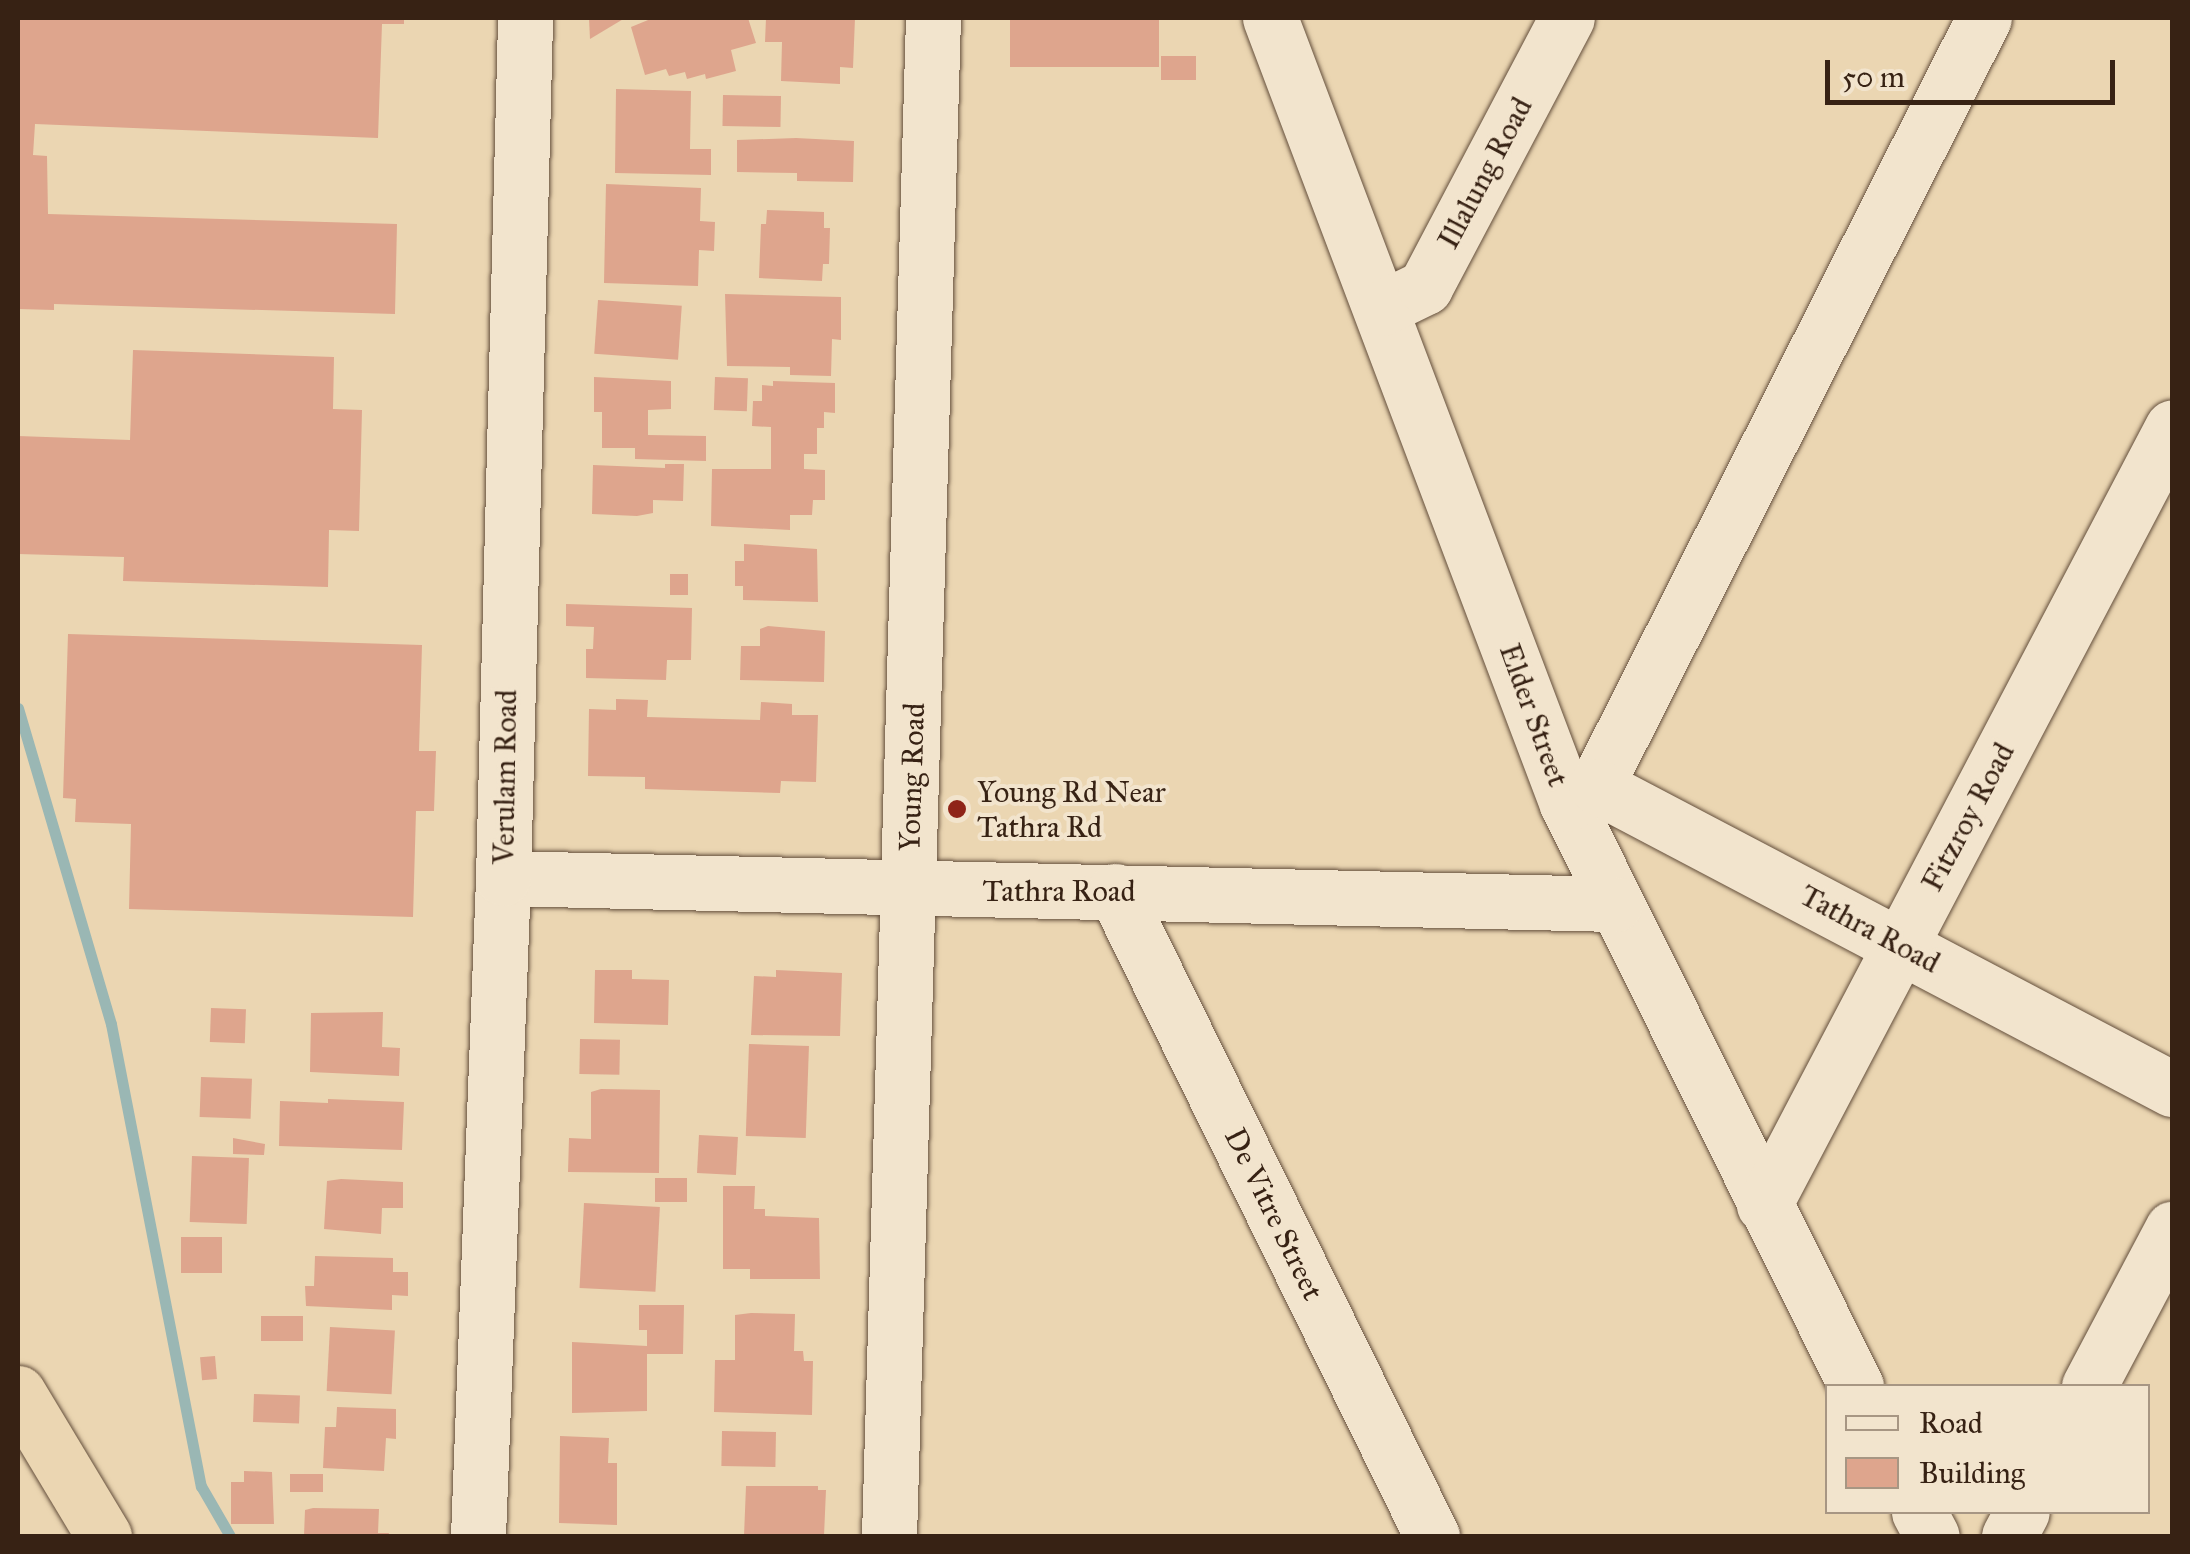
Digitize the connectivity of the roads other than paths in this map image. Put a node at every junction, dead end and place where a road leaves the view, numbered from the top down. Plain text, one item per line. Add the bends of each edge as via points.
1 (526, 18) edge
2 (932, 18) edge
3 (1270, 18) edge
4 (1568, 18) edge
5 (1984, 18) edge
6 (1382, 308) junction
7 (2172, 428) edge
8 (1581, 795) junction
9 (503, 878) junction
10 (908, 890) junction
11 (1115, 891) junction
12 (1615, 904) junction
13 (1900, 945) junction
14 (2172, 1089) edge
15 (1764, 1205) junction
16 (2172, 1230) edge
17 (1855, 1384) edge
18 (2090, 1384) edge
19 (18, 1393) edge
20 (891, 1458) junction
21 (1920, 1514) edge
22 (2021, 1514) edge
23 (104, 1536) edge
24 (478, 1536) edge
25 (888, 1536) edge
26 (931, 1536) edge
27 (1432, 1536) edge
28 (1932, 1536) edge
29 (2009, 1536) edge

1 - 9 street, Verulam Road
2 - 10 street, Young Road
3 - 6 street, Elder Street
4 - 6 street, Illalung Road via 1425,287
5 - 8 street
6 - 8 street, Elder Street
7 - 13 street, Fitzroy Road
8 - 12 street, Elder Street
8 - 13 street, Tathra Road
9 - 10 street, Tathra Road
9 - 24 street, Verulam Road
10 - 11 street, Tathra Road
10 - 20 street, Young Road
11 - 12 street, Tathra Road
11 - 27 street, De Vitre Street
12 - 15 street, Elder Street
13 - 14 street, Tathra Road
13 - 15 street, Fitzroy Road
15 - 17 street, Elder Street
16 - 18 street
19 - 23 highway
20 - 25 street, Young Road
20 - 26 street
21 - 28 street
22 - 29 street

